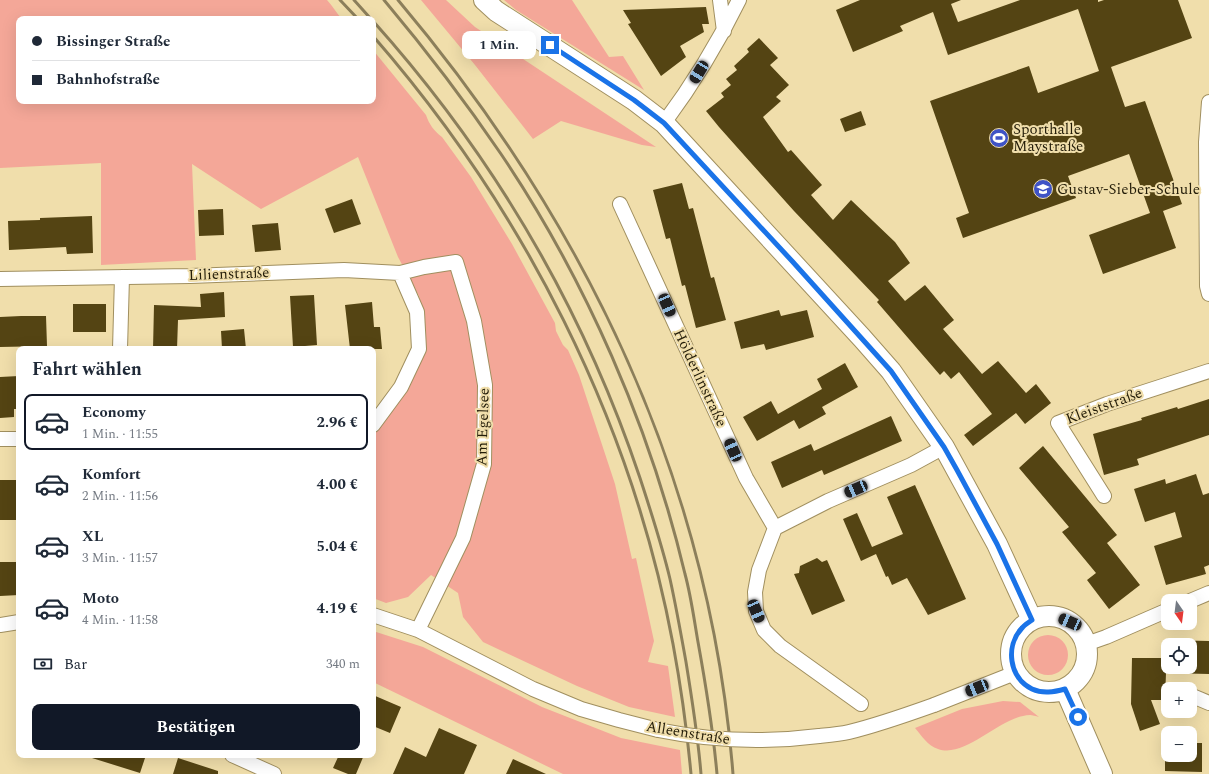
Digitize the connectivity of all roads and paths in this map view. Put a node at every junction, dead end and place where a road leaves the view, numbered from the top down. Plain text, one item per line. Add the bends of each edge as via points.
1 (484, 0) edge
2 (720, 0) edge
3 (739, 0) edge
4 (724, 31) junction
5 (1209, 102) edge
6 (664, 123) junction
7 (620, 204) dead end
8 (456, 262) joint
9 (400, 274) junction
10 (122, 277) junction
11 (0, 278) edge
12 (1209, 294) edge
13 (120, 346) edge
14 (1209, 371) edge
15 (376, 421) edge
16 (0, 439) edge
17 (16, 439) edge
18 (944, 447) junction
19 (1104, 496) dead end
20 (775, 528) junction
21 (1209, 593) edge
22 (1197, 598) edge
23 (1161, 613) edge
24 (376, 615) edge
25 (1032, 620) junction
26 (16, 622) edge
27 (0, 625) edge
28 (418, 630) junction
29 (1086, 644) junction
30 (1015, 673) junction
31 (1065, 689) junction
32 (1197, 698) edge
33 (1209, 703) edge
34 (861, 704) dead end
35 (239, 758) edge
36 (274, 774) edge
37 (1102, 774) edge

1 - 6 main road via 496,11 634,100
2 - 4 street
3 - 4 street
4 - 6 street via 684,96
5 - 12 street via 1206,150 1206,286
6 - 18 main road via 891,371
7 - 20 street, Hölderlinstraße via 746,478
8 - 9 street, Lilienstraße via 424,266
8 - 28 street, Am Egelsee via 474,320 485,385 484,464 463,538
9 - 10 street, Lilienstraße via 344,270
9 - 15 street via 418,312 419,349 401,387
10 - 11 street, Lilienstraße
10 - 13 street
14 - 19 street, Kleiststraße via 1107,404 1058,423
16 - 17 street
18 - 20 street via 912,465 828,501
18 - 25 main road via 997,544
20 - 34 street via 759,570 755,592 756,611 764,630 780,646
21 - 22 street
23 - 29 street
24 - 28 street, Alleenstraße
25 - 29 main road via 1044,616 1058,617 1070,622 1080,631
25 - 30 main road via 1022,627 1011,649
26 - 27 street
28 - 30 street, Alleenstraße, bridge via 533,689 581,709 658,730 711,738 755,741 848,732 892,720
29 - 31 main road via 1088,654 1084,670 1074,683
30 - 31 main road via 1022,682 1043,692
31 - 37 main road
32 - 33 street
35 - 36 street

